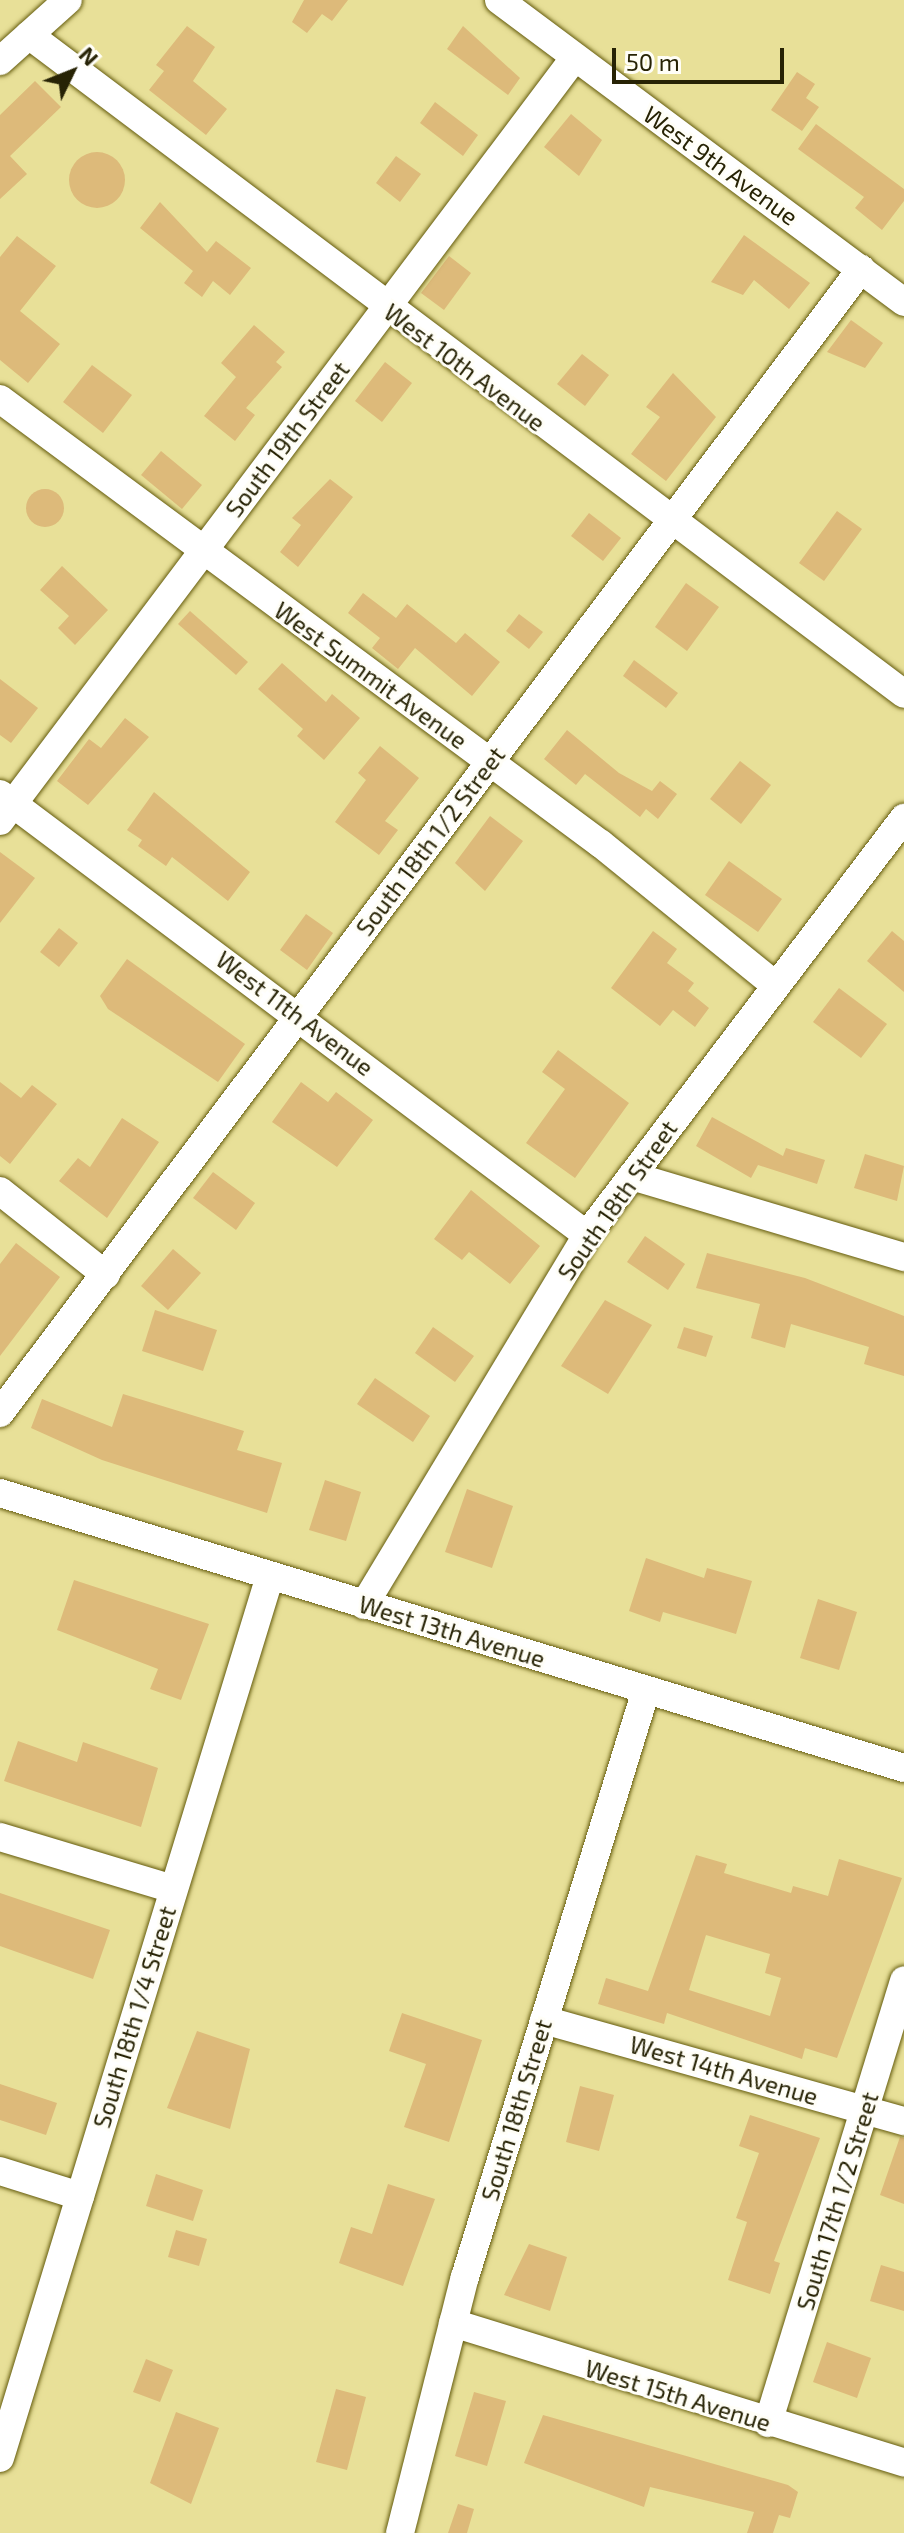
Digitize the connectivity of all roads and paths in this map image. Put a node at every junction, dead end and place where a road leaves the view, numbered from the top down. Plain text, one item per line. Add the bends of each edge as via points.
1 (68, 0) edge
2 (499, 0) edge
3 (29, 35) junction
4 (575, 57) junction
5 (0, 61) edge
6 (861, 269) junction
7 (904, 302) edge
8 (386, 307) junction
9 (0, 399) edge
10 (669, 522) junction
11 (203, 551) junction
12 (904, 694) edge
13 (490, 762) junction
14 (4, 806) edge
15 (904, 818) edge
16 (775, 985) junction
17 (299, 1016) junction
18 (632, 1176) junction
19 (0, 1191) edge
20 (587, 1235) junction
21 (904, 1257) edge
22 (106, 1275) junction
23 (0, 1413) edge
24 (0, 1493) edge
25 (270, 1576) junction
26 (364, 1605) junction
27 (646, 1690) junction
28 (904, 1768) edge
29 (0, 1837) edge
30 (173, 1889) junction
31 (904, 1980) edge
32 (544, 2020) junction
33 (866, 2110) junction
34 (904, 2121) edge
35 (0, 2171) edge
36 (80, 2196) junction
37 (453, 2323) junction
38 (768, 2423) junction
39 (0, 2458) edge
40 (904, 2463) edge
41 (400, 2533) edge

1 - 3 street
2 - 4 street, West 9th Avenue
3 - 5 street
3 - 8 street, West 10th Avenue
4 - 6 street, West 9th Avenue
4 - 8 street, South 19th Street
6 - 7 street, West 9th Avenue
6 - 10 street, South 18th 1/2 Street
8 - 10 street, West 10th Avenue
8 - 11 street, South 19th Street
9 - 11 street, West Summit Avenue
10 - 12 street, West 10th Avenue
10 - 13 street, South 18th 1/2 Street
11 - 13 street, West Summit Avenue
11 - 14 street, South 19th Street
13 - 16 street, West Summit Avenue
13 - 17 street, South 18th 1/2 Street
14 - 17 street, West 11th Avenue
15 - 16 street, South 18th Street
16 - 18 street, South 18th Street
17 - 20 street, West 11th Avenue
17 - 22 street, South 18th 1/2 Street
18 - 20 street, South 18th Street
18 - 21 street
19 - 22 street
20 - 26 street, South 18th Street
22 - 23 street, South 18th 1/2 Street
24 - 25 street, West 13th Avenue
25 - 26 street, West 13th Avenue
25 - 30 street, South 18th 1/4 Street
26 - 27 street, West 13th Avenue
27 - 28 street, West 13th Avenue
27 - 32 street, South 18th Street
29 - 30 street
30 - 36 street, South 18th 1/4 Street
31 - 33 street, South 17th 1/2 Street
32 - 33 street, West 14th Avenue
32 - 37 street, South 18th Street
33 - 34 street, West 14th Avenue
33 - 38 street, South 17th 1/2 Street
35 - 36 street
36 - 39 street, South 18th 1/4 Street
37 - 38 street, West 15th Avenue
37 - 41 street, South 18th Street
38 - 40 street, West 15th Avenue

